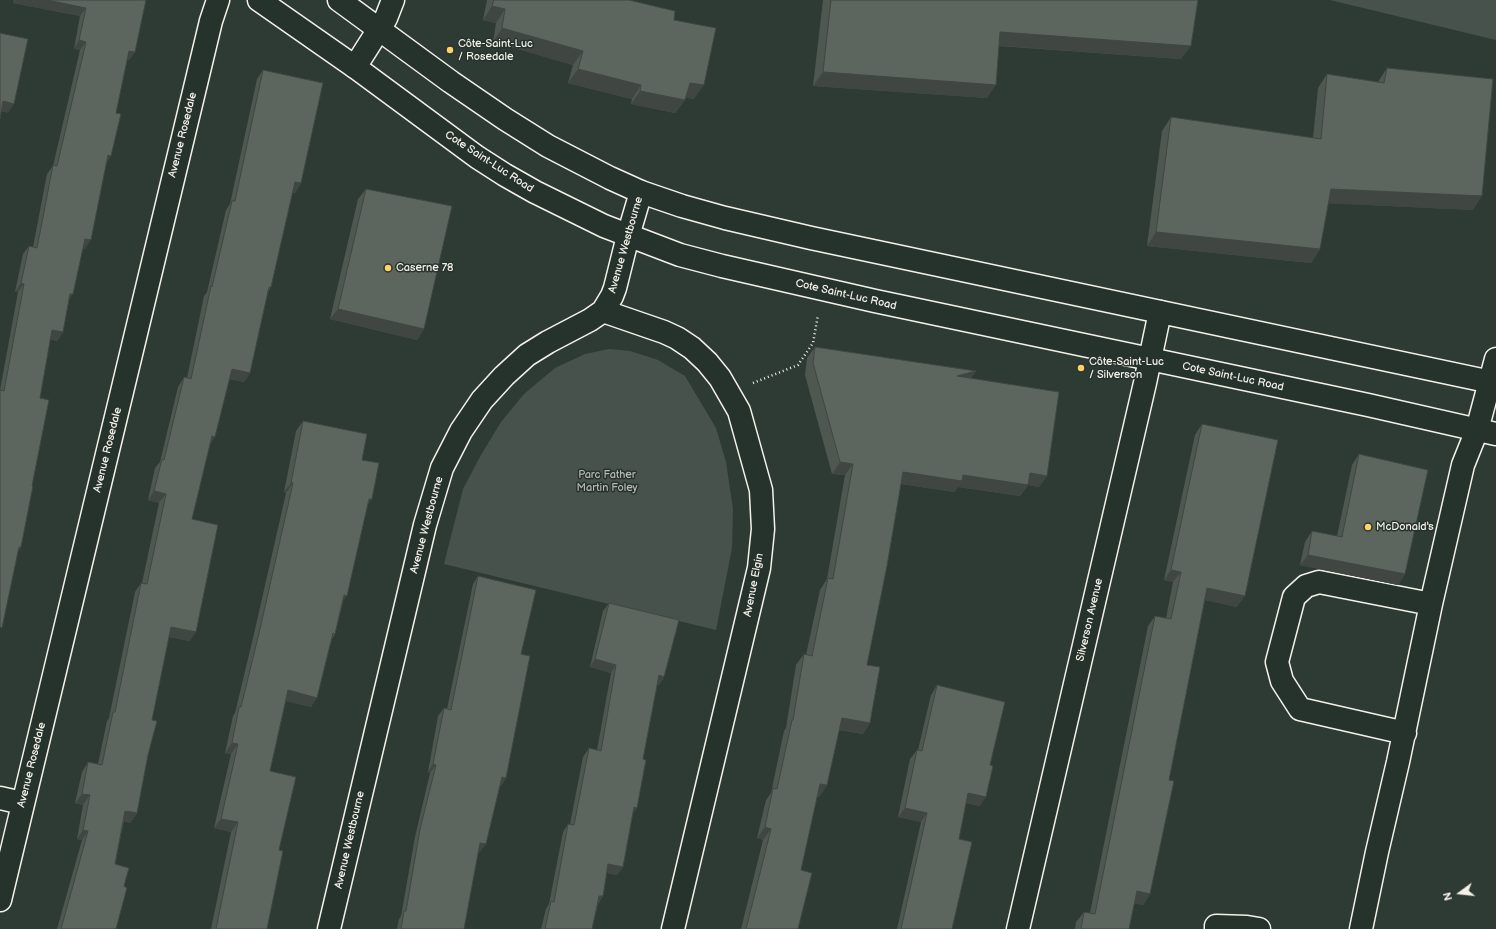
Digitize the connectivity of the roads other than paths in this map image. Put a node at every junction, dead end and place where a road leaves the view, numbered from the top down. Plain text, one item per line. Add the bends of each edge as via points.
1 (218, 0) edge
2 (259, 0) edge
3 (339, 0) edge
4 (393, 0) edge
5 (379, 30) junction
6 (355, 67) junction
7 (641, 192) junction
8 (628, 236) junction
9 (603, 311) junction
10 (1160, 312) junction
11 (1496, 359) edge
12 (1150, 360) junction
13 (1493, 383) edge
14 (1487, 432) edge
15 (1431, 604) junction
16 (1405, 734) junction
17 (0, 798) edge
18 (22, 803) junction
19 (0, 900) edge
20 (329, 929) edge
21 (673, 929) edge
22 (1018, 929) edge
23 (1216, 929) edge
24 (1259, 929) edge
25 (1361, 929) edge

1 - 18 street, Avenue Rosedale
2 - 6 street, Cote Saint-Luc Road
3 - 5 street
4 - 5 street
5 - 6 street
5 - 7 street via 480,102 548,146
6 - 8 street, Cote Saint-Luc Road via 505,175 565,208
7 - 8 street, Avenue Westbourne
7 - 10 street via 760,227
8 - 9 street, Avenue Westbourne via 615,288
8 - 12 street, Cote Saint-Luc Road via 680,255 722,266 875,302
9 - 20 street, Avenue Westbourne via 548,342 504,376 482,400 461,431 442,468 425,525
9 - 21 street, Avenue Elgin via 678,338 707,362 723,382 739,411 761,490 763,529 759,568
10 - 12 street, Silverson Avenue
10 - 13 street
11 - 13 street
12 - 14 street, Cote Saint-Luc Road
12 - 22 street, Silverson Avenue
13 - 14 street
14 - 15 street via 1463,465
15 - 16 street
15 - 16 street via 1319,582 1306,586 1294,597 1277,662 1282,681 1300,709
16 - 25 street via 1376,852
17 - 18 street
18 - 19 street, Avenue Rosedale
23 - 24 street via 1216,926 1247,926

